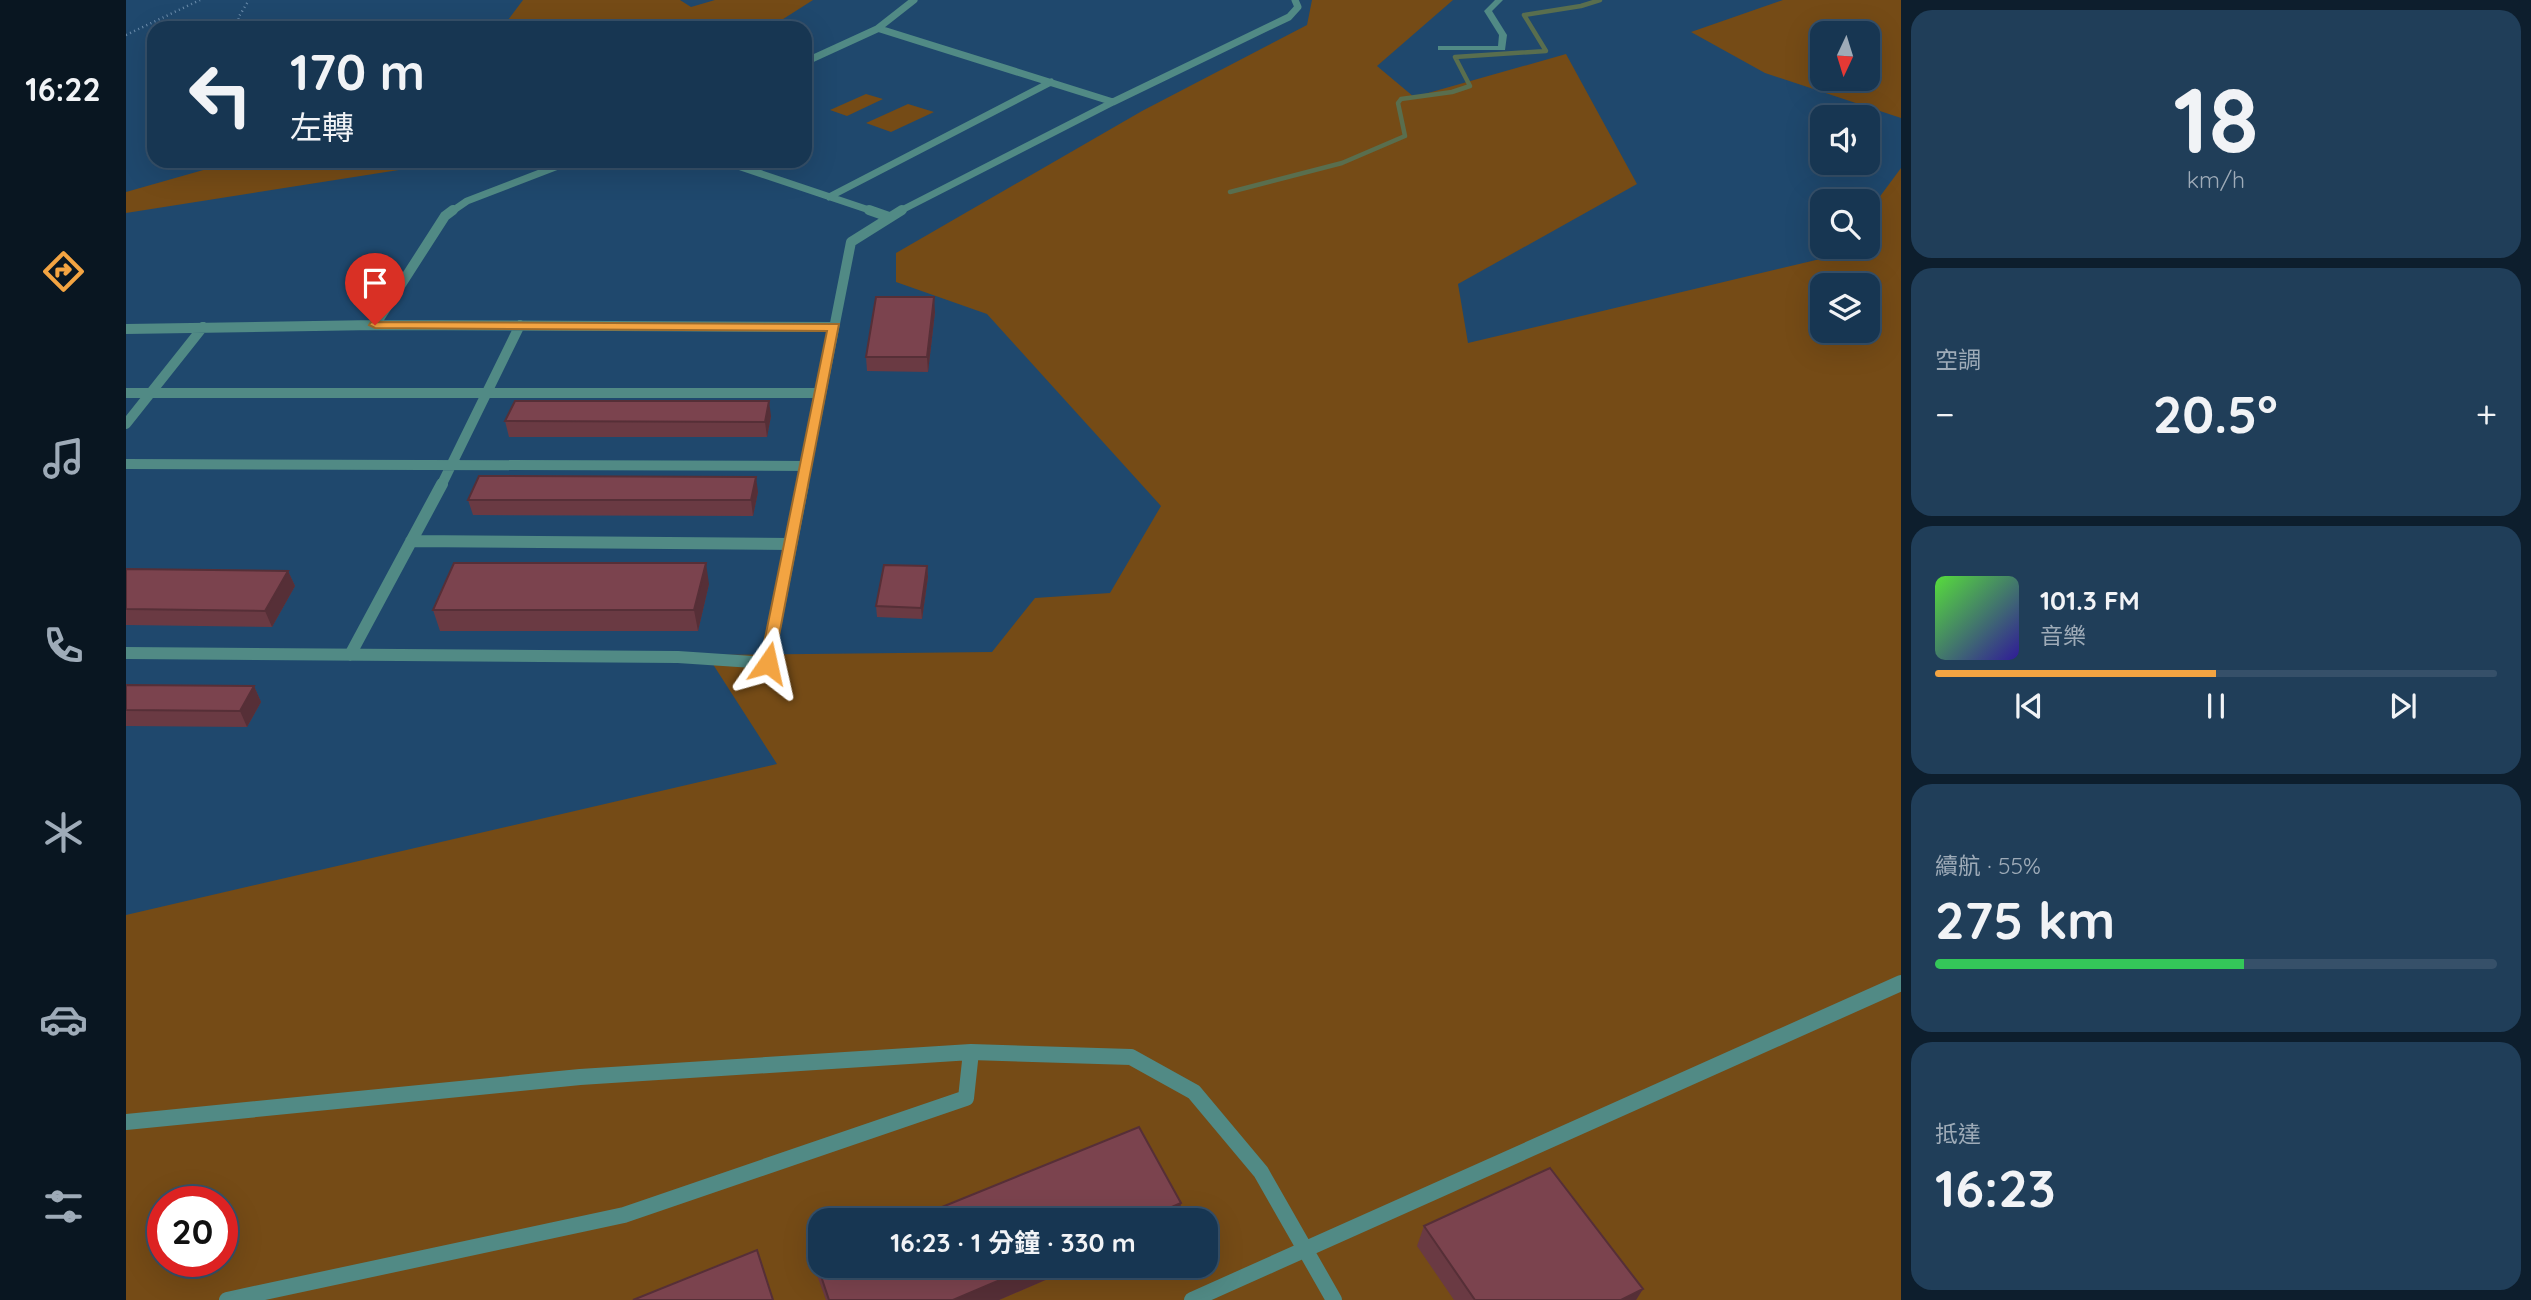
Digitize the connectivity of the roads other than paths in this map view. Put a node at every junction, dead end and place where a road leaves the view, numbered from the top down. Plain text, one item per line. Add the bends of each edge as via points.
1 (914, 0) edge
2 (1295, 0) edge
3 (1499, 0) edge
4 (880, 29) junction
5 (1441, 48) dead end
6 (812, 59) edge
7 (1051, 82) junction
8 (1113, 102) junction
9 (553, 168) edge
10 (744, 168) edge
11 (829, 197) junction
12 (889, 218) junction
13 (375, 325) junction
14 (520, 325) junction
15 (203, 327) junction
16 (834, 327) junction
17 (126, 329) edge
18 (126, 393) edge
19 (149, 393) junction
20 (486, 393) junction
21 (821, 393) junction
22 (126, 424) edge
23 (126, 464) edge
24 (452, 465) junction
25 (807, 467) junction
26 (411, 541) junction
27 (791, 544) junction
28 (126, 653) edge
29 (349, 655) junction
30 (1901, 983) edge
31 (971, 1052) junction
32 (126, 1122) edge
33 (1303, 1248) junction
34 (227, 1300) edge
35 (1192, 1300) edge
36 (1334, 1300) edge

1 - 4 lane
2 - 8 lane via 1298,7 1289,17
3 - 5 street via 1488,11 1503,36 1502,48
4 - 6 lane
4 - 7 lane
7 - 8 lane
7 - 11 lane
8 - 12 lane
9 - 13 lane via 467,201 445,216
10 - 11 lane
11 - 12 lane
12 - 16 lane via 851,243
13 - 14 lane
13 - 15 lane
14 - 16 lane
14 - 20 lane
15 - 17 lane
15 - 19 lane
16 - 21 lane
18 - 19 lane
19 - 20 lane
19 - 22 lane
20 - 21 lane
20 - 24 lane
21 - 25 lane
23 - 24 lane
24 - 25 lane
24 - 26 lane
25 - 27 lane
26 - 27 lane
26 - 29 lane
27 - 29 lane via 768,663 678,657
28 - 29 lane
30 - 33 lane
31 - 32 lane via 579,1077
31 - 33 lane via 1131,1057 1194,1092 1261,1172
31 - 34 lane via 966,1098 624,1215
33 - 35 lane
33 - 36 lane

